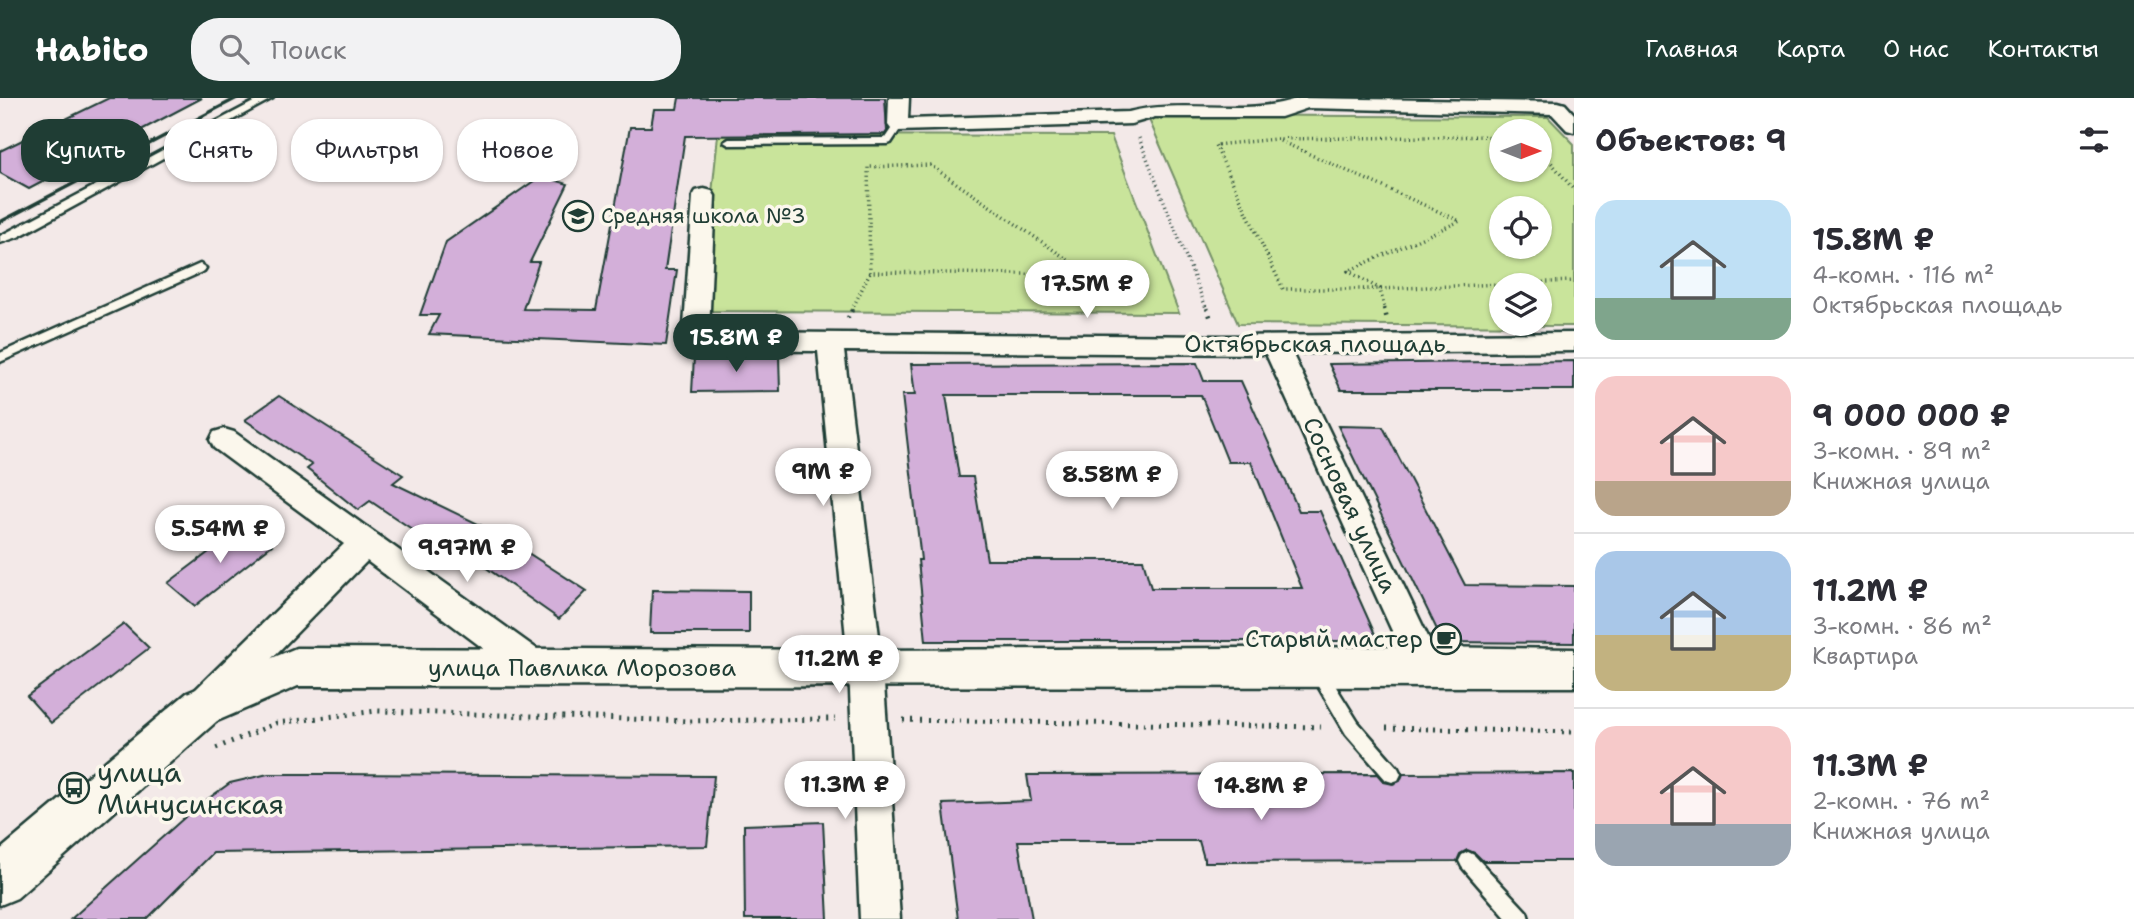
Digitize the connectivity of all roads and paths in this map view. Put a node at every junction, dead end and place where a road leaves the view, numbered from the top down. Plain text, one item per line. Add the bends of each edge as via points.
1 (268, 98) edge
2 (899, 98) edge
3 (1560, 103) edge
4 (1130, 108) edge
5 (898, 125) junction
6 (1574, 126) edge
7 (1489, 136) edge
8 (1276, 139) junction
9 (729, 142) dead end
10 (1552, 163) edge
11 (1574, 190) edge
12 (704, 196) dead end
13 (0, 238) edge
14 (200, 268) dead end
15 (870, 272) junction
16 (1574, 281) edge
17 (1380, 289) junction
18 (834, 341) junction
19 (1574, 342) edge
20 (1222, 345) junction
21 (1275, 345) junction
22 (0, 358) edge
23 (224, 440) dead end
24 (366, 543) junction
25 (1425, 666) junction
26 (1315, 667) junction
27 (536, 668) junction
28 (1574, 668) edge
29 (866, 669) junction
30 (202, 707) junction
31 (868, 719) junction
32 (277, 723) dead end
33 (1352, 728) junction
34 (1574, 732) edge
35 (1392, 774) dead end
36 (1468, 861) dead end
37 (0, 881) edge
38 (880, 919) edge
39 (1520, 919) edge

1 - 13 lane via 14,235
2 - 5 street
3 - 4 street via 1306,102 1281,111
3 - 6 street
4 - 5 street
4 - 20 path
5 - 9 lane via 888,141
7 - 8 path
8 - 17 path via 1215,145 1283,289
8 - 17 path via 1460,221 1348,271
10 - 11 path
12 - 18 street, Октябрьская площадь via 696,341
14 - 22 lane
15 - 15 path via 868,167 930,165 1090,275
15 - 18 path
16 - 17 path
18 - 20 street, Октябрьская площадь
18 - 29 street
19 - 21 street, Октябрьская площадь
20 - 21 street, Октябрьская площадь
21 - 25 street, Сосновая улица
23 - 24 street
24 - 27 street
24 - 30 street
25 - 26 street, улица Павлика Морозова
25 - 28 street, улица Павлика Морозова
26 - 29 street, улица Павлика Морозова
26 - 33 lane
27 - 29 street, улица Павлика Морозова
27 - 30 street, улица Павлика Морозова via 296,667
29 - 31 street
30 - 37 street, улица Павлика Морозова
31 - 32 path via 689,721 377,711
31 - 33 path
31 - 38 street
33 - 34 path
33 - 35 lane
36 - 39 lane

